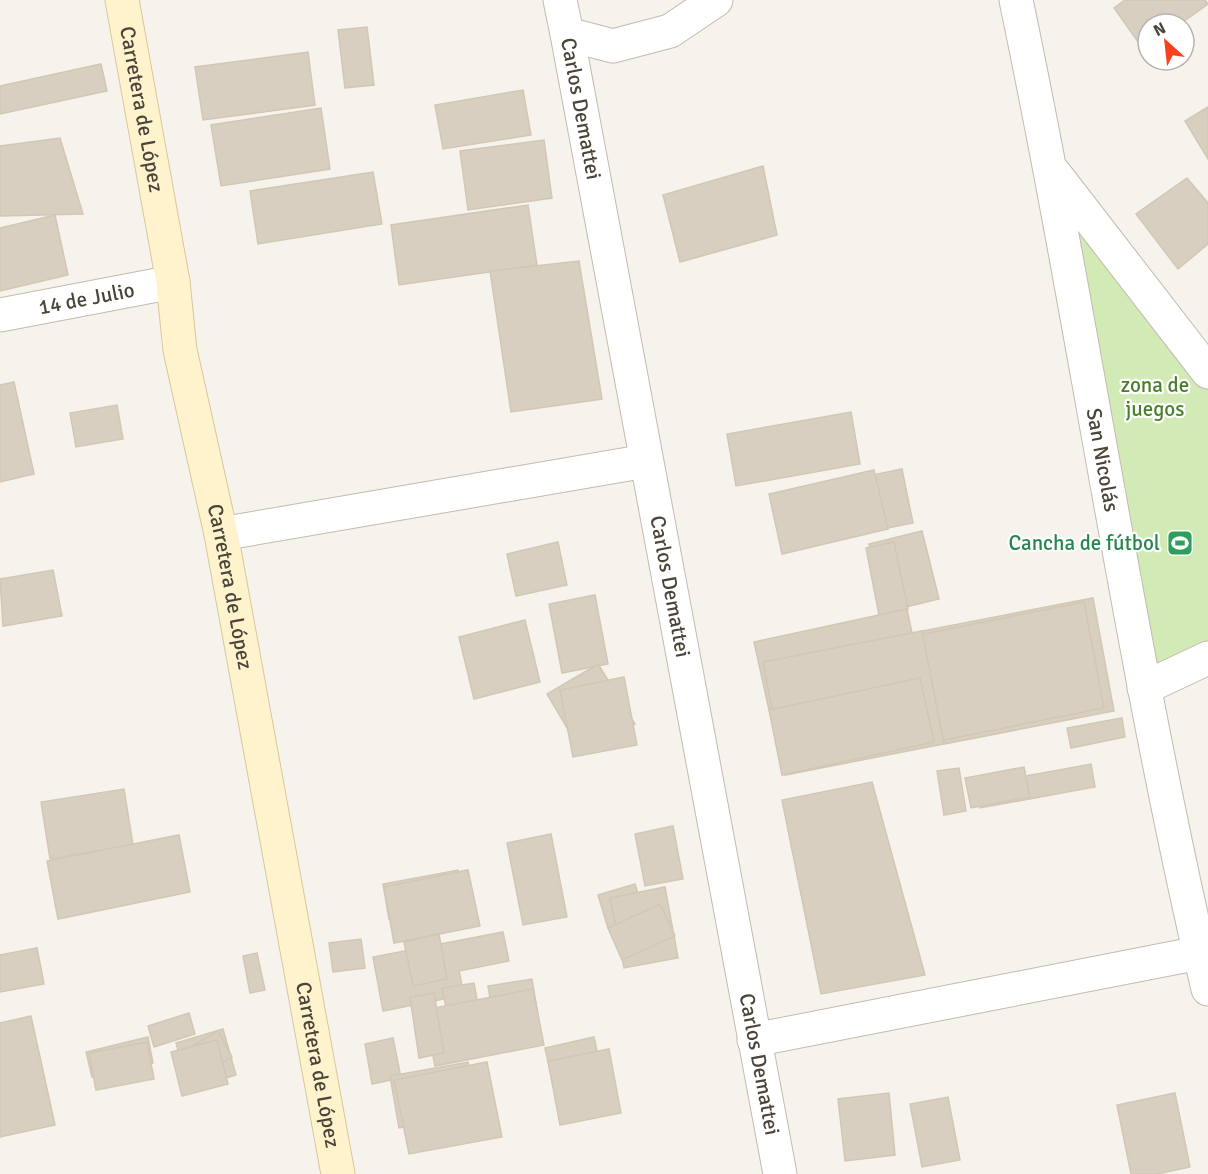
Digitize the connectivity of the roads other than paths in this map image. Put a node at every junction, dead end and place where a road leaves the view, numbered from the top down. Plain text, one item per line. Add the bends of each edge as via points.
1 (122, 0) edge
2 (561, 0) edge
3 (716, 0) edge
4 (1016, 0) edge
5 (567, 34) junction
6 (1052, 170) junction
7 (173, 282) junction
8 (0, 315) edge
9 (1208, 372) edge
10 (646, 460) junction
11 (221, 534) junction
12 (1208, 658) edge
13 (1144, 688) junction
14 (1199, 952) junction
15 (1208, 989) edge
16 (754, 1040) junction
17 (338, 1174) edge
18 (780, 1174) edge

1 - 7 main road, Carretera de López
2 - 5 street, Carlos Demattei
3 - 5 street via 670,31 613,46
4 - 6 street, San Nicolás
5 - 10 street, Carlos Demattei
6 - 9 street
6 - 13 street, San Nicolás
7 - 8 street, 14 de Julio
7 - 11 main road, Carretera de López via 180,350
10 - 11 street
10 - 16 street, Carlos Demattei
11 - 17 main road, Carretera de López
12 - 13 street
13 - 14 street, San Nicolás
14 - 15 street, San Nicolás
14 - 16 street
16 - 18 street, Carlos Demattei

